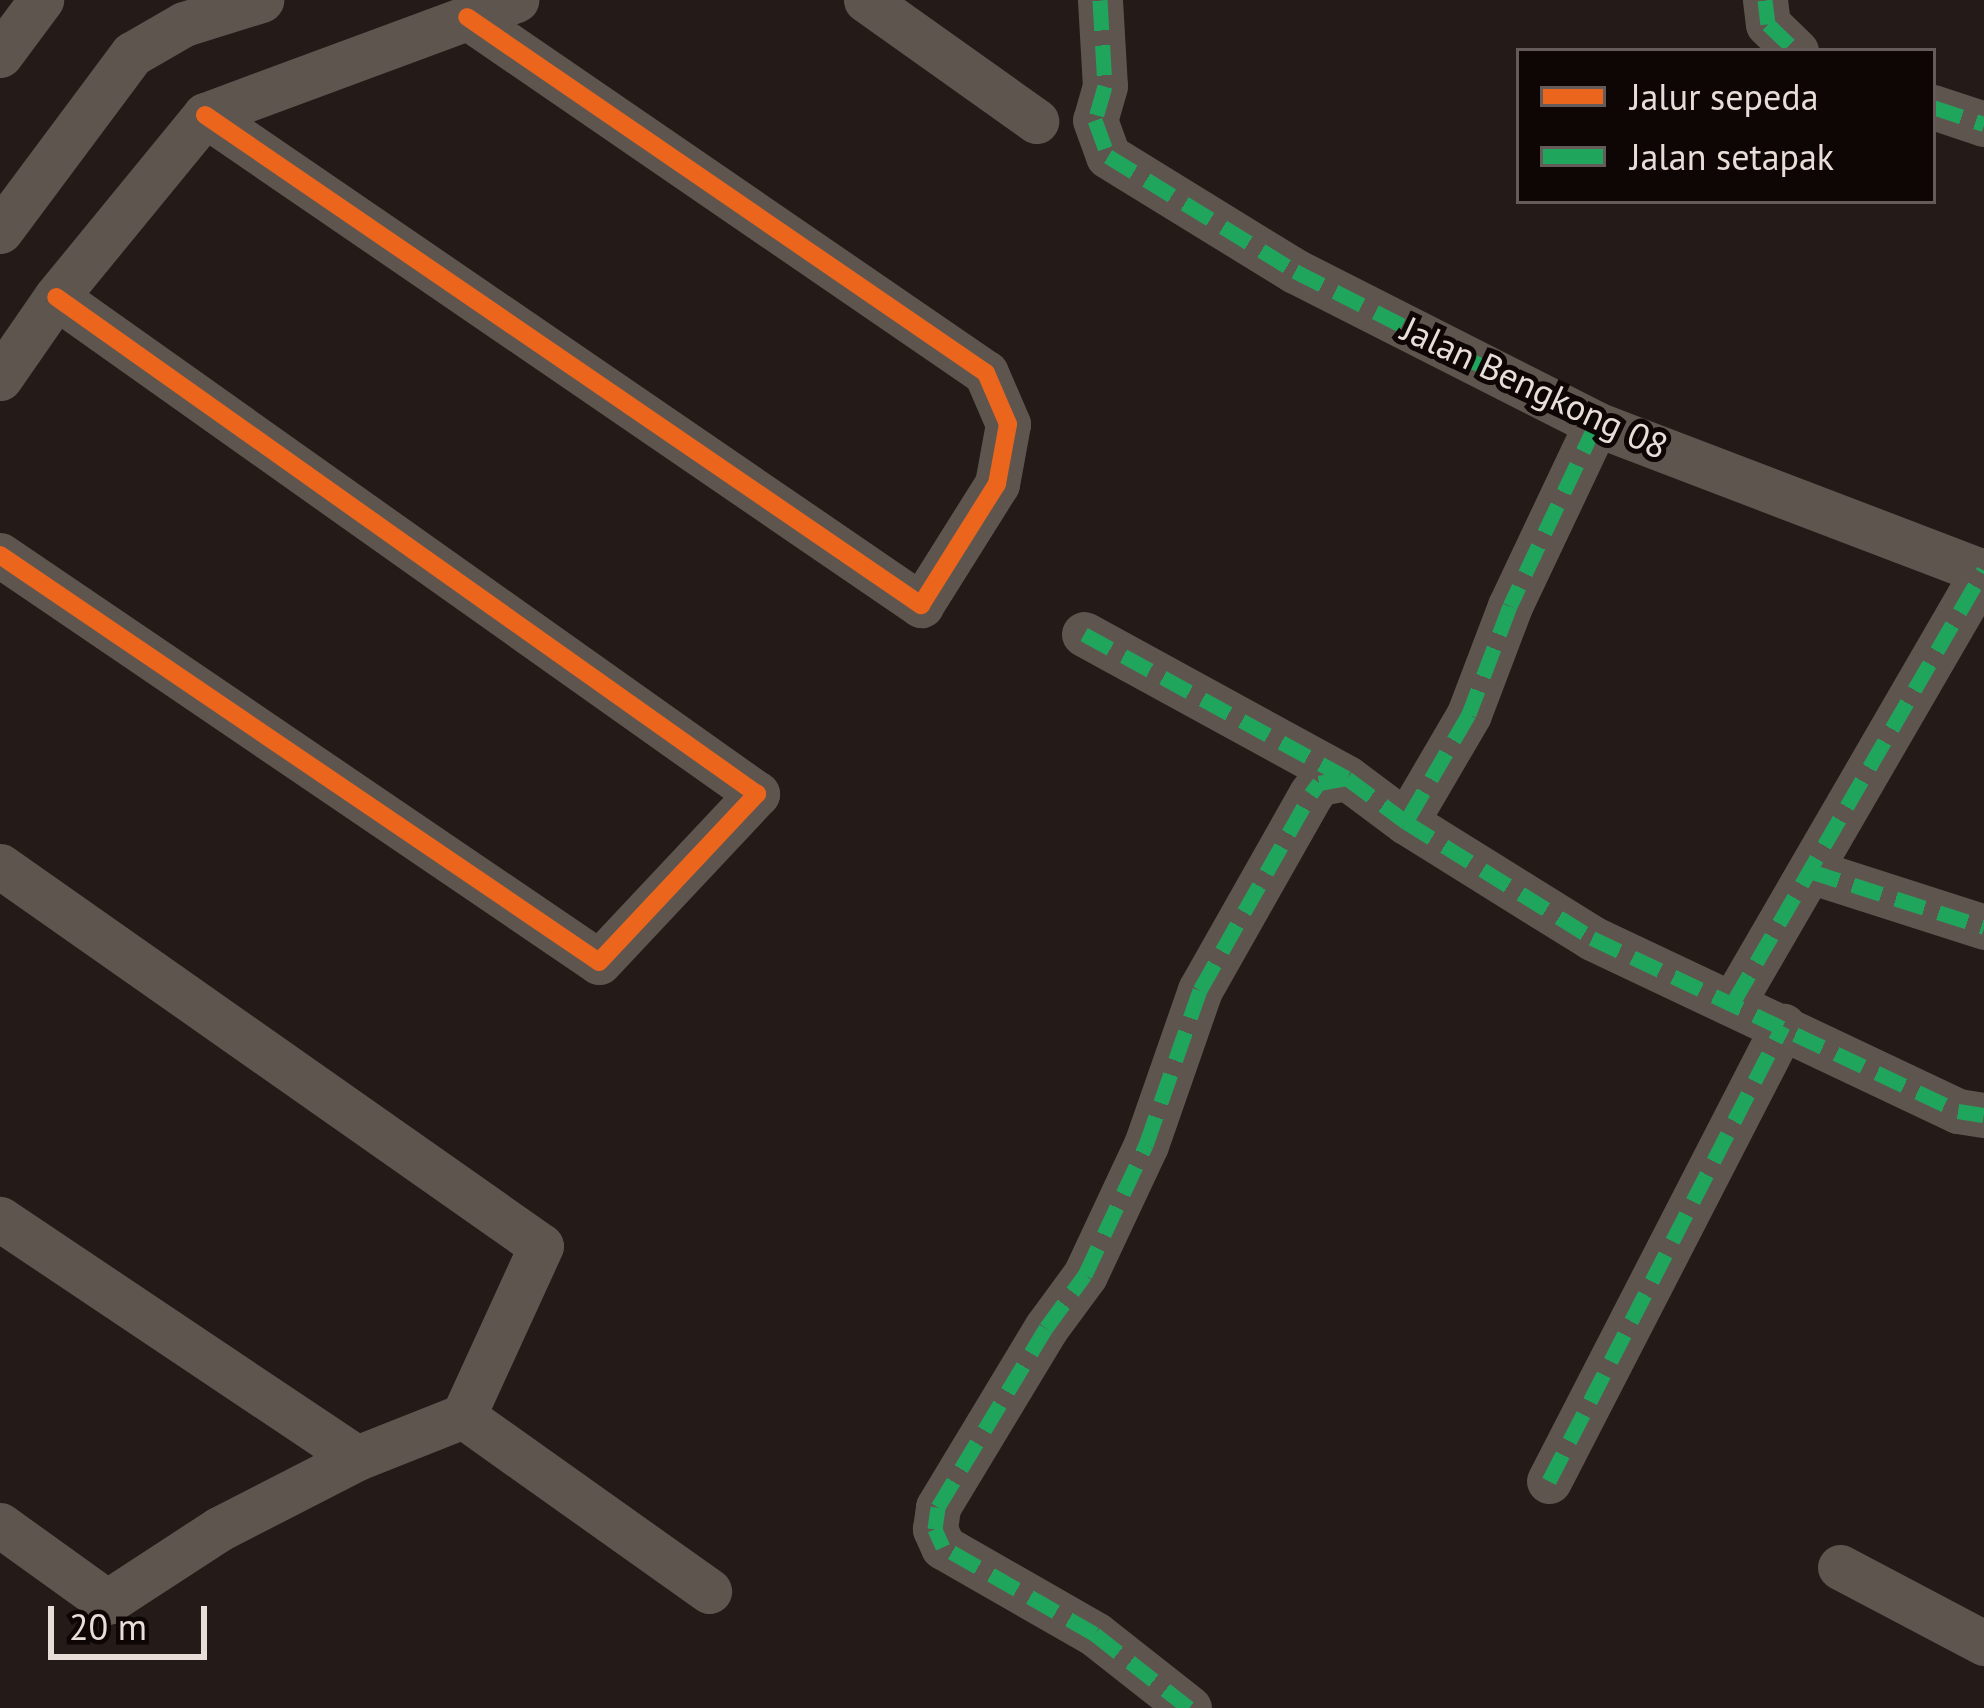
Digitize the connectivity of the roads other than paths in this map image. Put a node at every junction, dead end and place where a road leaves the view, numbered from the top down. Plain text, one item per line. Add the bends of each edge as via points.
1 (41, 0) edge
2 (261, 0) edge
3 (516, 0) edge
4 (866, 0) edge
5 (1100, 0) edge
6 (1765, 0) edge
7 (179, 12) edge
8 (467, 17) junction
9 (1793, 48) edge
10 (0, 55) edge
11 (1936, 108) edge
12 (205, 115) junction
13 (1036, 121) dead end
14 (1984, 124) edge
15 (0, 231) edge
16 (56, 297) junction
17 (0, 379) edge
18 (1596, 424) junction
19 (0, 556) edge
20 (1984, 571) edge
21 (1084, 634) dead end
22 (1347, 778) junction
23 (1406, 822) junction
24 (0, 866) edge
25 (1810, 871) junction
26 (1984, 927) edge
27 (1734, 1001) junction
28 (1783, 1026) junction
29 (1984, 1115) edge
30 (0, 1219) edge
31 (463, 1416) junction
32 (356, 1459) junction
33 (1549, 1481) dead end
34 (0, 1525) edge
35 (1840, 1567) dead end
36 (709, 1591) dead end
37 (1984, 1642) edge
38 (1190, 1708) edge

1 - 10 street
2 - 7 street
3 - 8 street
4 - 13 street
5 - 18 street, Jalan Bengkong 08 via 1106,86 1095,121 1108,156 1295,271
6 - 9 street via 1768,24
7 - 15 street via 133,54
8 - 12 street
8 - 12 street via 986,373 1008,424 997,484 921,604
11 - 14 street
12 - 16 street
16 - 17 street
16 - 19 street via 757,794 599,962
18 - 20 street, Jalan Bengkong 08
18 - 23 street via 1510,606 1469,715
20 - 25 street
21 - 22 street
22 - 23 street
22 - 38 street via 1319,783 1233,931 1200,990 1146,1145 1085,1275 938,1507 943,1547 1094,1634
23 - 27 street via 1592,938
24 - 31 street via 541,1246
25 - 26 street
25 - 27 street
27 - 28 street
28 - 29 street via 1958,1111
28 - 33 street
30 - 32 street
31 - 32 street
31 - 36 street
32 - 34 street via 219,1529 107,1602
35 - 37 street

